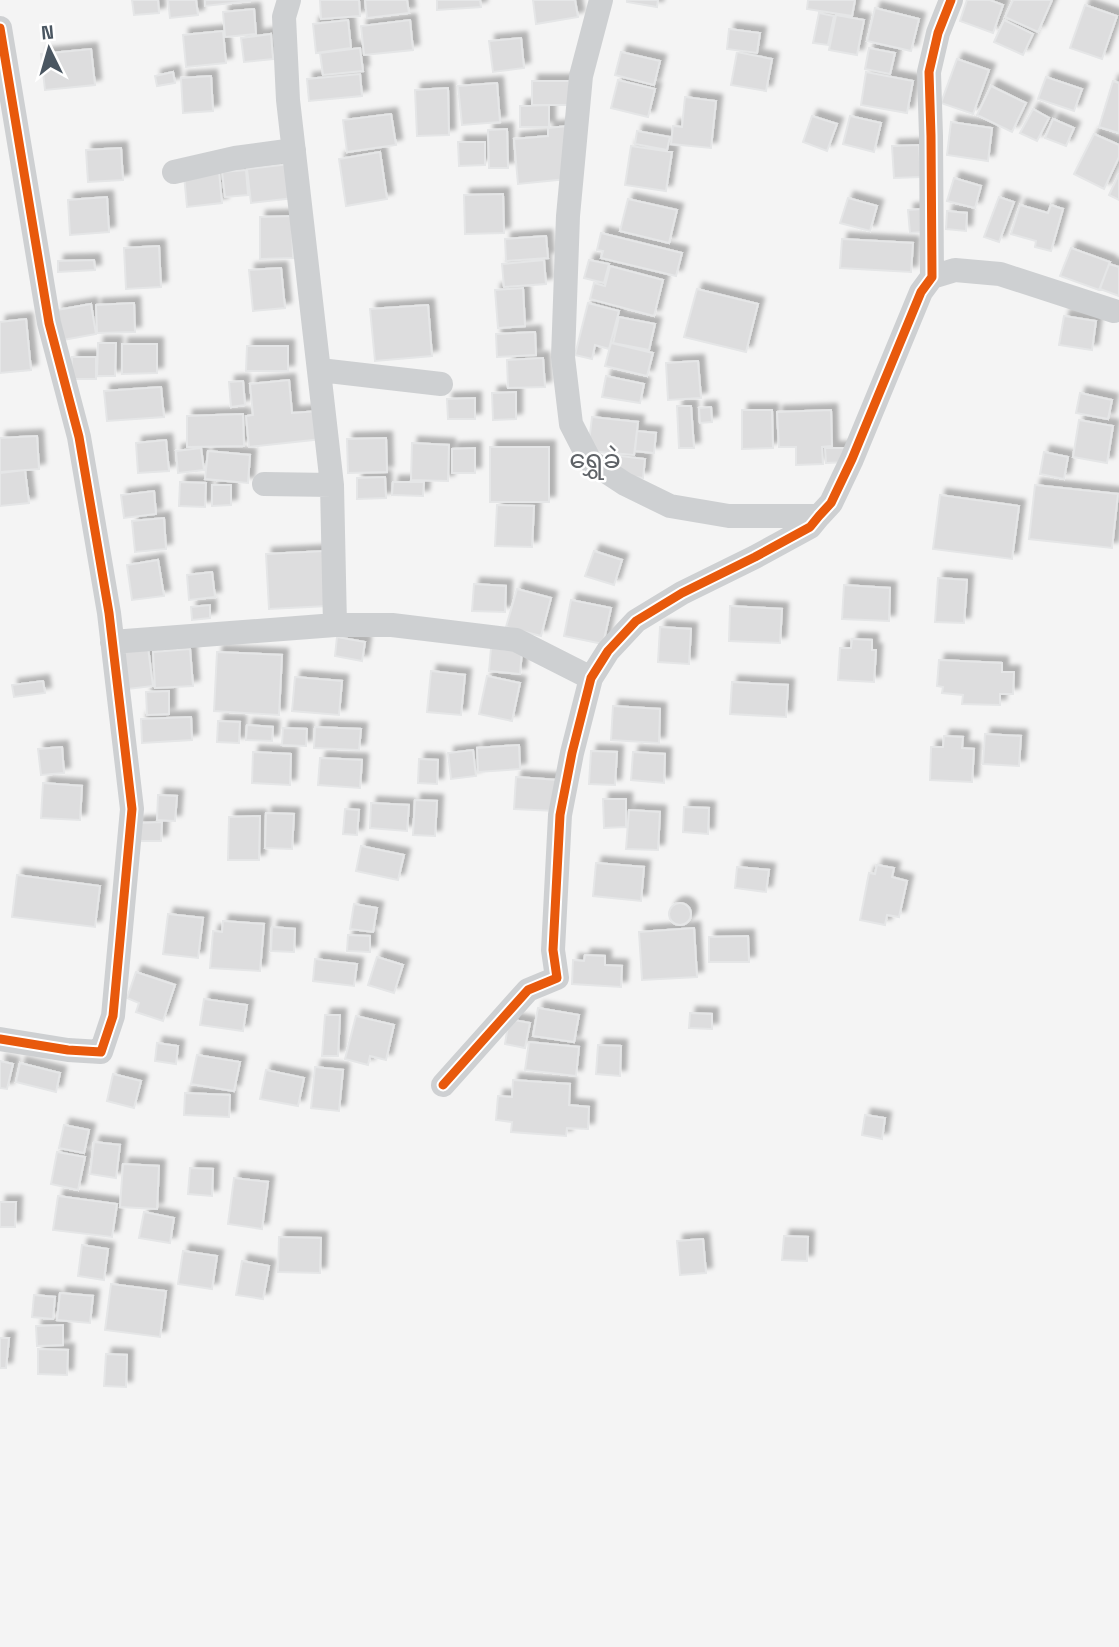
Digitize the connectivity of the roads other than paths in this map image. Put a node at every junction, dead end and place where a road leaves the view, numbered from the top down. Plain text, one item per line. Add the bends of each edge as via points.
1 (289, 0) edge
2 (601, 0) edge
3 (951, 0) edge
4 (0, 28) edge
5 (294, 150) junction
6 (174, 172) dead end
7 (932, 278) junction
8 (1114, 311) dead end
9 (320, 370) junction
10 (441, 384) dead end
11 (264, 484) dead end
12 (332, 485) junction
13 (819, 516) junction
14 (335, 625) junction
15 (112, 642) junction
16 (591, 678) junction
17 (0, 1039) edge
18 (443, 1085) dead end

1 - 5 street via 284,17
2 - 13 street via 581,76 568,215 563,357 571,424 590,461 670,506 729,516
3 - 7 street via 929,72
4 - 15 street via 49,323 79,437
5 - 6 street
5 - 9 street
7 - 8 street via 955,270 1000,274
7 - 13 street via 921,292 852,459 831,503
9 - 10 street
9 - 12 street
11 - 12 street
12 - 14 street
13 - 16 street via 810,527 636,621
14 - 15 street
14 - 16 street via 392,625 516,640
15 - 17 street via 132,809 113,1016 101,1052
16 - 18 street via 560,815 553,950 557,978 528,990

